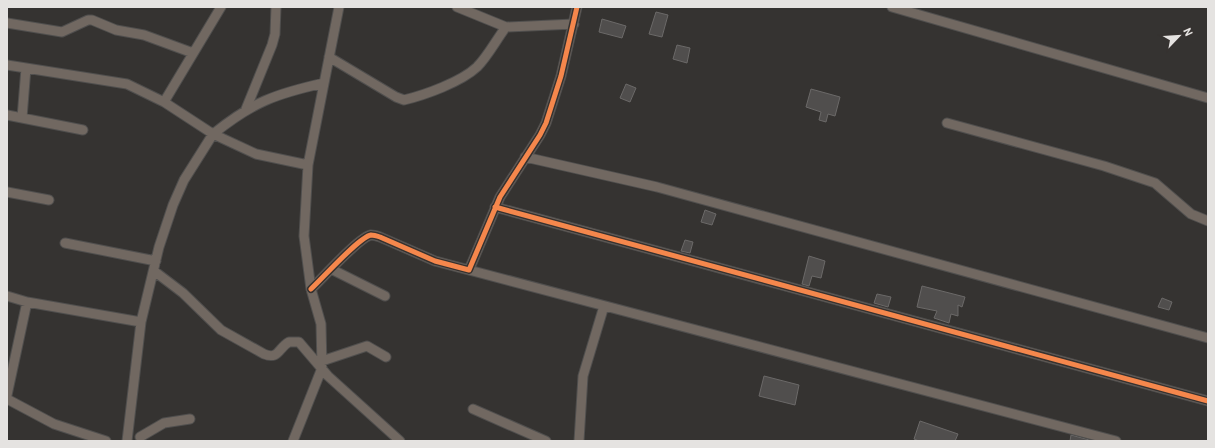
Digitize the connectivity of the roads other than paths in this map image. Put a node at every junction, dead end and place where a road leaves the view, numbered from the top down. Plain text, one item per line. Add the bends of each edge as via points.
1 (221, 7) edge
2 (276, 7) edge
3 (339, 7) edge
4 (457, 7) edge
5 (577, 7) edge
6 (892, 7) edge
7 (7, 23) edge
8 (574, 24) junction
9 (506, 27) junction
10 (193, 53) junction
11 (329, 57) junction
12 (7, 65) edge
13 (26, 68) junction
14 (324, 83) junction
15 (1208, 98) edge
16 (164, 102) junction
17 (246, 109) junction
18 (7, 115) edge
19 (22, 118) junction
20 (947, 123) dead end
21 (82, 130) dead end
22 (213, 134) junction
23 (525, 158) junction
24 (308, 165) junction
25 (7, 192) edge
26 (49, 200) dead end
27 (496, 207) junction
28 (1208, 222) edge
29 (65, 243) dead end
30 (156, 261) junction
31 (331, 269) junction
32 (469, 270) junction
33 (154, 271) junction
34 (312, 289) junction
35 (7, 296) edge
36 (385, 296) dead end
37 (27, 302) junction
38 (604, 306) junction
39 (141, 322) junction
40 (1208, 338) edge
41 (386, 357) dead end
42 (322, 365) junction
43 (7, 395) edge
44 (7, 399) edge
45 (1208, 401) edge
46 (474, 409) dead end
47 (190, 419) dead end
48 (128, 427) junction
49 (143, 439) edge
50 (106, 441) edge
51 (127, 441) edge
52 (293, 441) edge
53 (400, 441) edge
54 (546, 441) edge
55 (579, 441) edge
56 (1116, 441) edge

1 - 10 street
2 - 17 street via 272,45
3 - 11 street
4 - 9 street
5 - 8 street
6 - 15 street
7 - 10 street via 62,32 92,20 116,30 144,35
8 - 9 street
8 - 23 street via 546,123
9 - 11 street via 478,66 469,74 404,100
10 - 16 street
11 - 14 street
12 - 13 street
13 - 16 street via 127,84
13 - 19 street
14 - 17 street via 280,93
14 - 24 street
16 - 22 street
17 - 22 street
18 - 19 street
19 - 21 street
20 - 28 street via 1104,166 1155,183 1190,214
22 - 24 street via 256,154
22 - 30 street via 184,180 173,205
23 - 27 street
23 - 40 street via 657,187
24 - 34 street via 304,236
25 - 26 street
27 - 32 street
27 - 45 street
29 - 30 street
30 - 33 street
31 - 32 street via 372,235 436,261
31 - 34 street
31 - 36 street
32 - 38 street
33 - 39 street
33 - 42 street via 184,293 221,330 248,347 270,357 286,344 299,342
34 - 42 street via 321,324
35 - 37 street
37 - 39 street
37 - 43 street
38 - 55 street via 583,376
38 - 56 street
39 - 48 street
41 - 42 street via 368,346
42 - 52 street
42 - 53 street via 364,410
44 - 50 street via 54,424
46 - 54 street
47 - 49 street via 164,423
48 - 49 street
48 - 51 street

